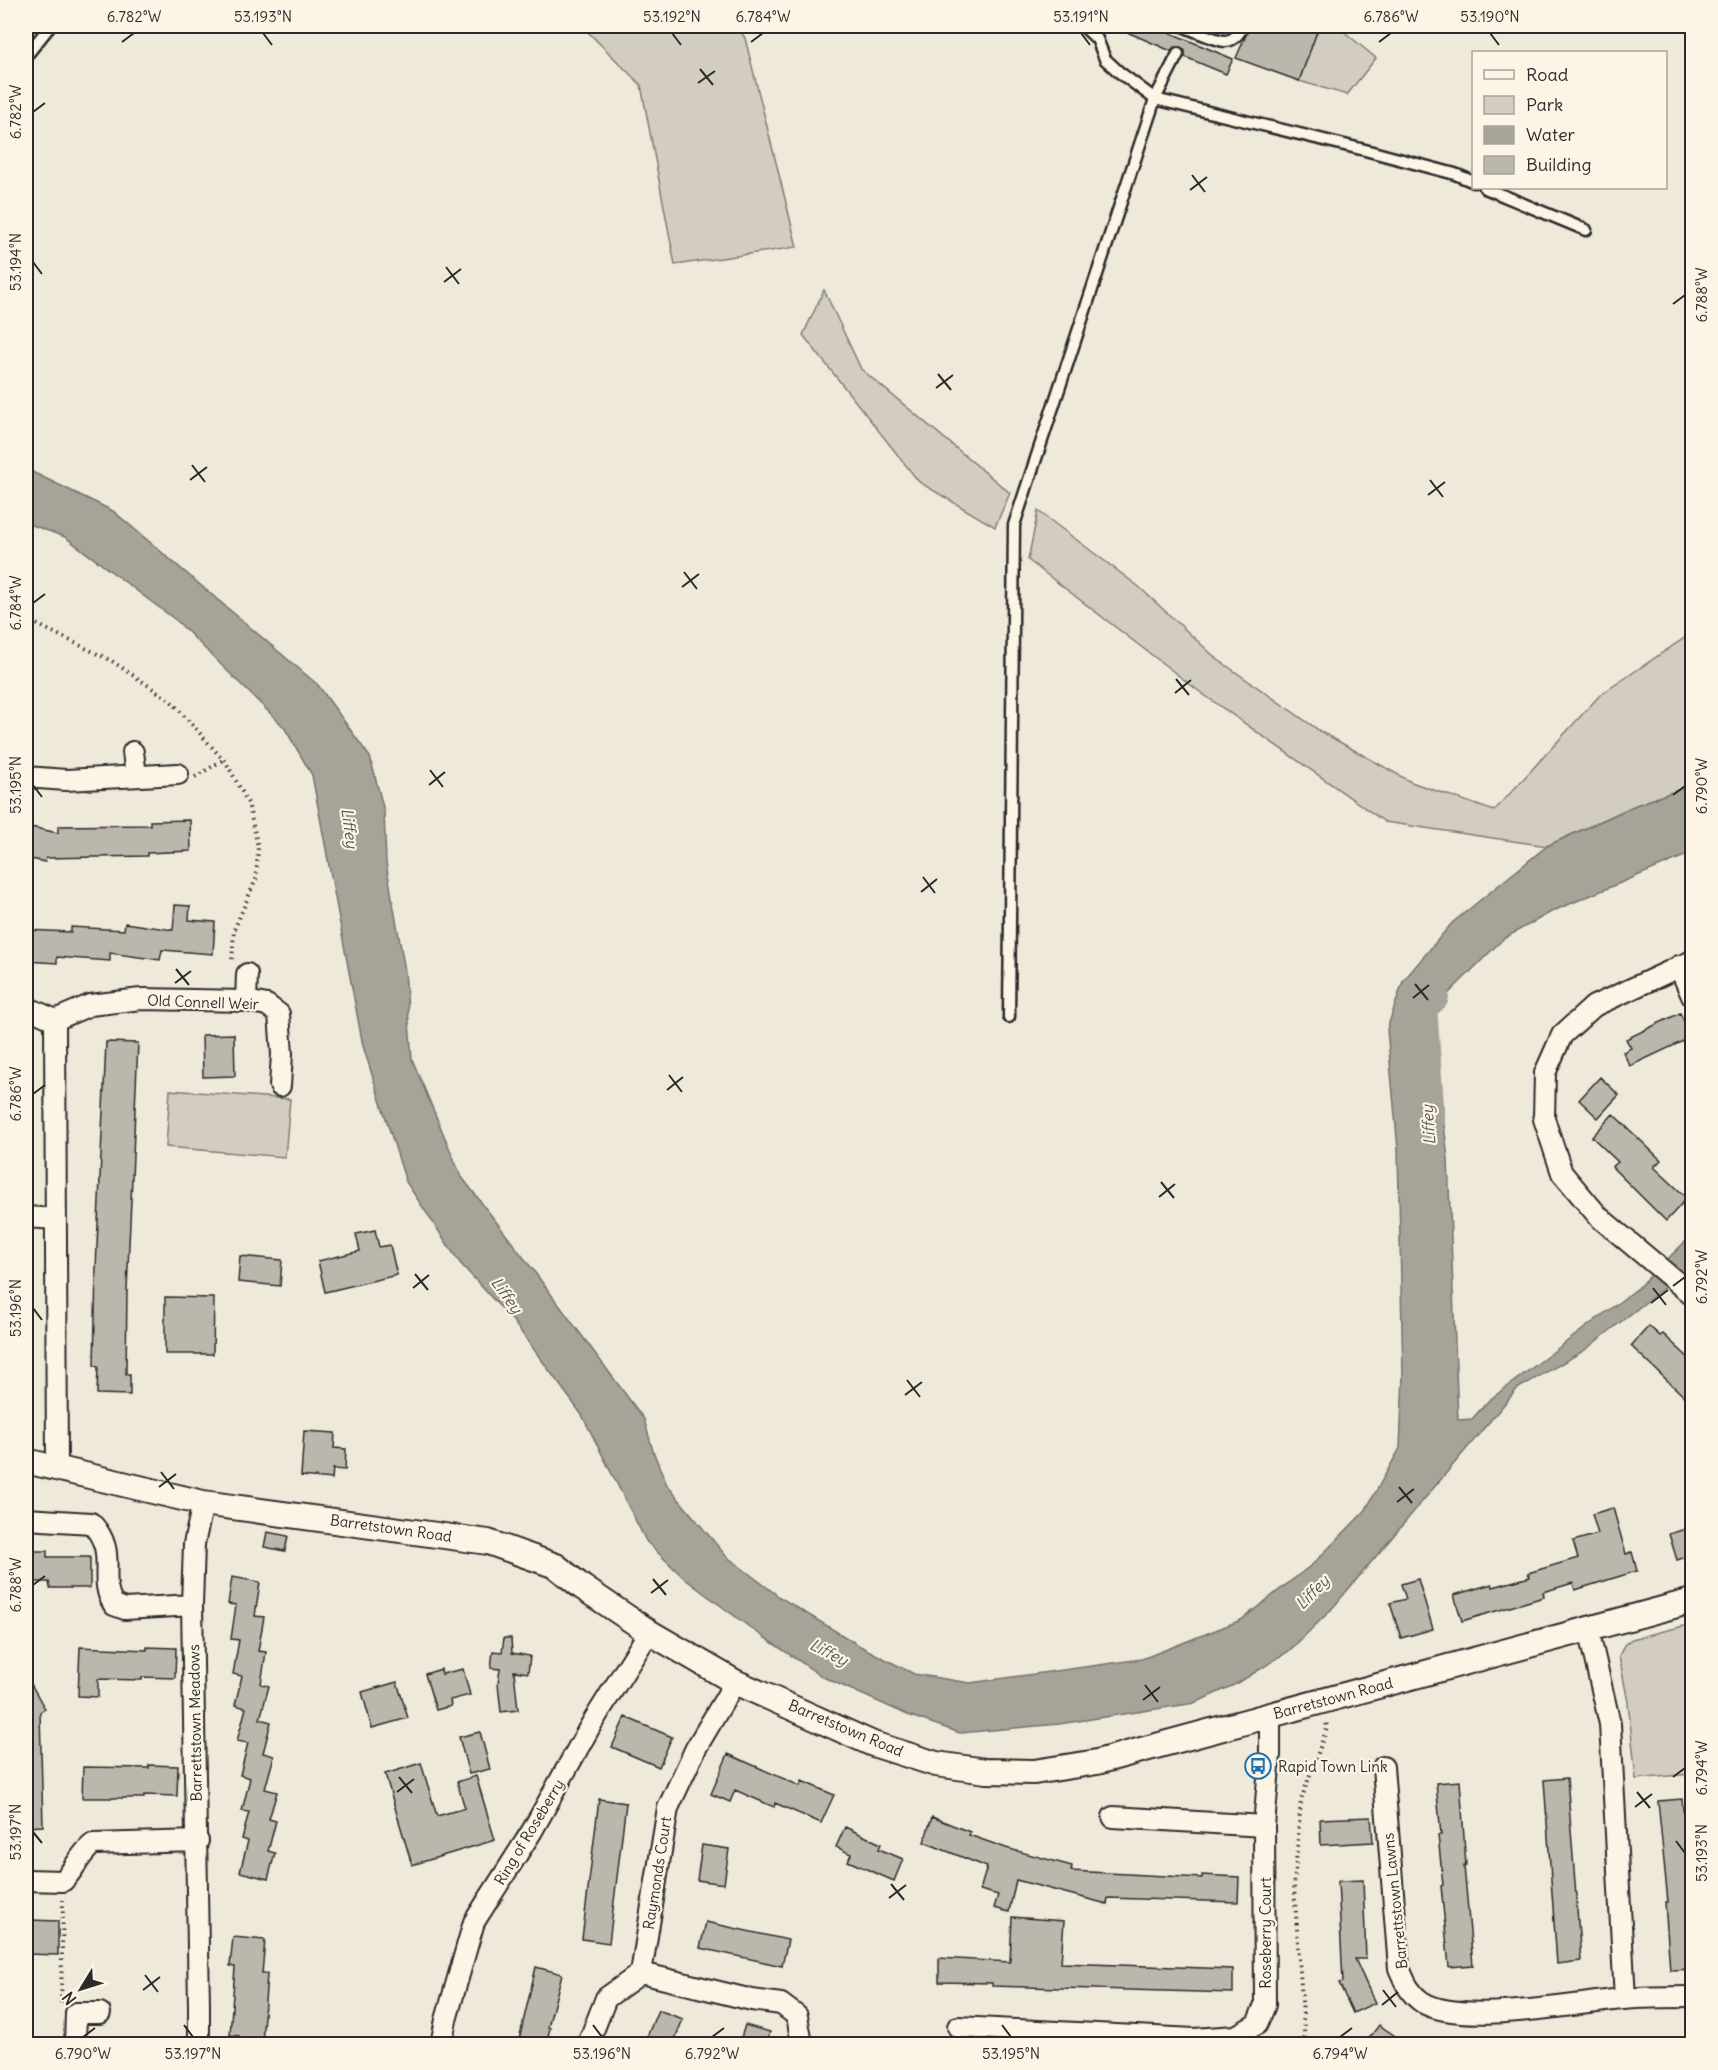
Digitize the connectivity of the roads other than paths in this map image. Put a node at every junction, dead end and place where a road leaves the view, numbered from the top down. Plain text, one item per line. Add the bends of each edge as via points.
1 (50, 26) edge
2 (1083, 26) edge
3 (1243, 26) edge
4 (1185, 31) edge
5 (1178, 54) dead end
6 (26, 56) edge
7 (1155, 99) junction
8 (1472, 182) edge
9 (1487, 189) edge
10 (1586, 230) dead end
11 (133, 752) dead end
12 (178, 774) dead end
13 (136, 775) junction
14 (26, 777) edge
15 (1685, 964) edge
16 (247, 974) dead end
17 (1692, 996) edge
18 (246, 1001) junction
19 (26, 1007) edge
20 (1009, 1017) dead end
21 (55, 1020) junction
22 (280, 1086) dead end
23 (26, 1217) edge
24 (56, 1219) junction
25 (1692, 1295) edge
26 (26, 1461) edge
27 (57, 1468) junction
28 (203, 1503) junction
29 (26, 1519) edge
30 (1692, 1601) edge
31 (192, 1605) junction
32 (1588, 1629) junction
33 (649, 1632) junction
34 (735, 1682) junction
35 (1270, 1715) junction
36 (1383, 1767) dead end
37 (1113, 1816) dead end
38 (1264, 1827) junction
39 (198, 1841) junction
40 (26, 1880) edge
41 (641, 1973) junction
42 (1692, 1997) edge
43 (1625, 1998) junction
44 (99, 2013) dead end
45 (958, 2027) dead end
46 (75, 2044) edge
47 (195, 2044) edge
48 (441, 2044) edge
49 (588, 2044) edge
50 (802, 2044) edge

1 - 6 lane
2 - 7 lane via 1097,39 1105,59
3 - 4 lane via 1225,41
5 - 7 lane
7 - 8 lane via 1365,150
7 - 20 lane via 1014,525
9 - 10 lane
11 - 13 street
12 - 13 street
13 - 14 street via 66,780
15 - 17 street
15 - 25 street via 1594,1006 1562,1035 1545,1073 1544,1119 1562,1173 1599,1217
16 - 18 street
18 - 21 street, Old Connell Weir via 141,999 90,1005
18 - 22 street, Old Connell Weir via 267,1005 279,1014
19 - 21 street
21 - 24 street
23 - 24 street
24 - 27 street
26 - 27 street, Barretstown Road
27 - 28 street, Barretstown Road
28 - 31 street, Barrettstown Meadows via 194,1544
28 - 33 street, Barretstown Road via 488,1542 556,1566
29 - 31 street via 91,1523 106,1545 108,1595 114,1605 125,1609
30 - 32 street, Barretstown Road
31 - 39 street, Barrettstown Meadows
32 - 35 street, Barretstown Road
32 - 43 street via 1610,1724
33 - 34 street, Barretstown Road
33 - 48 street, Ring of Roseberry via 474,1922
34 - 35 street, Barretstown Road via 873,1744 936,1764 986,1772 1034,1772 1097,1762
34 - 41 street, Raymonds Court via 696,1748 668,1808
35 - 38 street, Roseberry Court
36 - 43 street, Barrettstown Lawns via 1399,1968 1408,1991 1443,2009 1479,2013
37 - 38 street
38 - 45 street, Roseberry Court via 1265,2005 1257,2024 1236,2036 1194,2039
39 - 40 street via 93,1844 63,1881
39 - 47 street, Barrettstown Meadows via 199,2039
41 - 49 street via 606,1998
41 - 50 street via 781,2004 797,2016
42 - 43 street, Barrettstown Lawns
44 - 46 street via 76,2013

